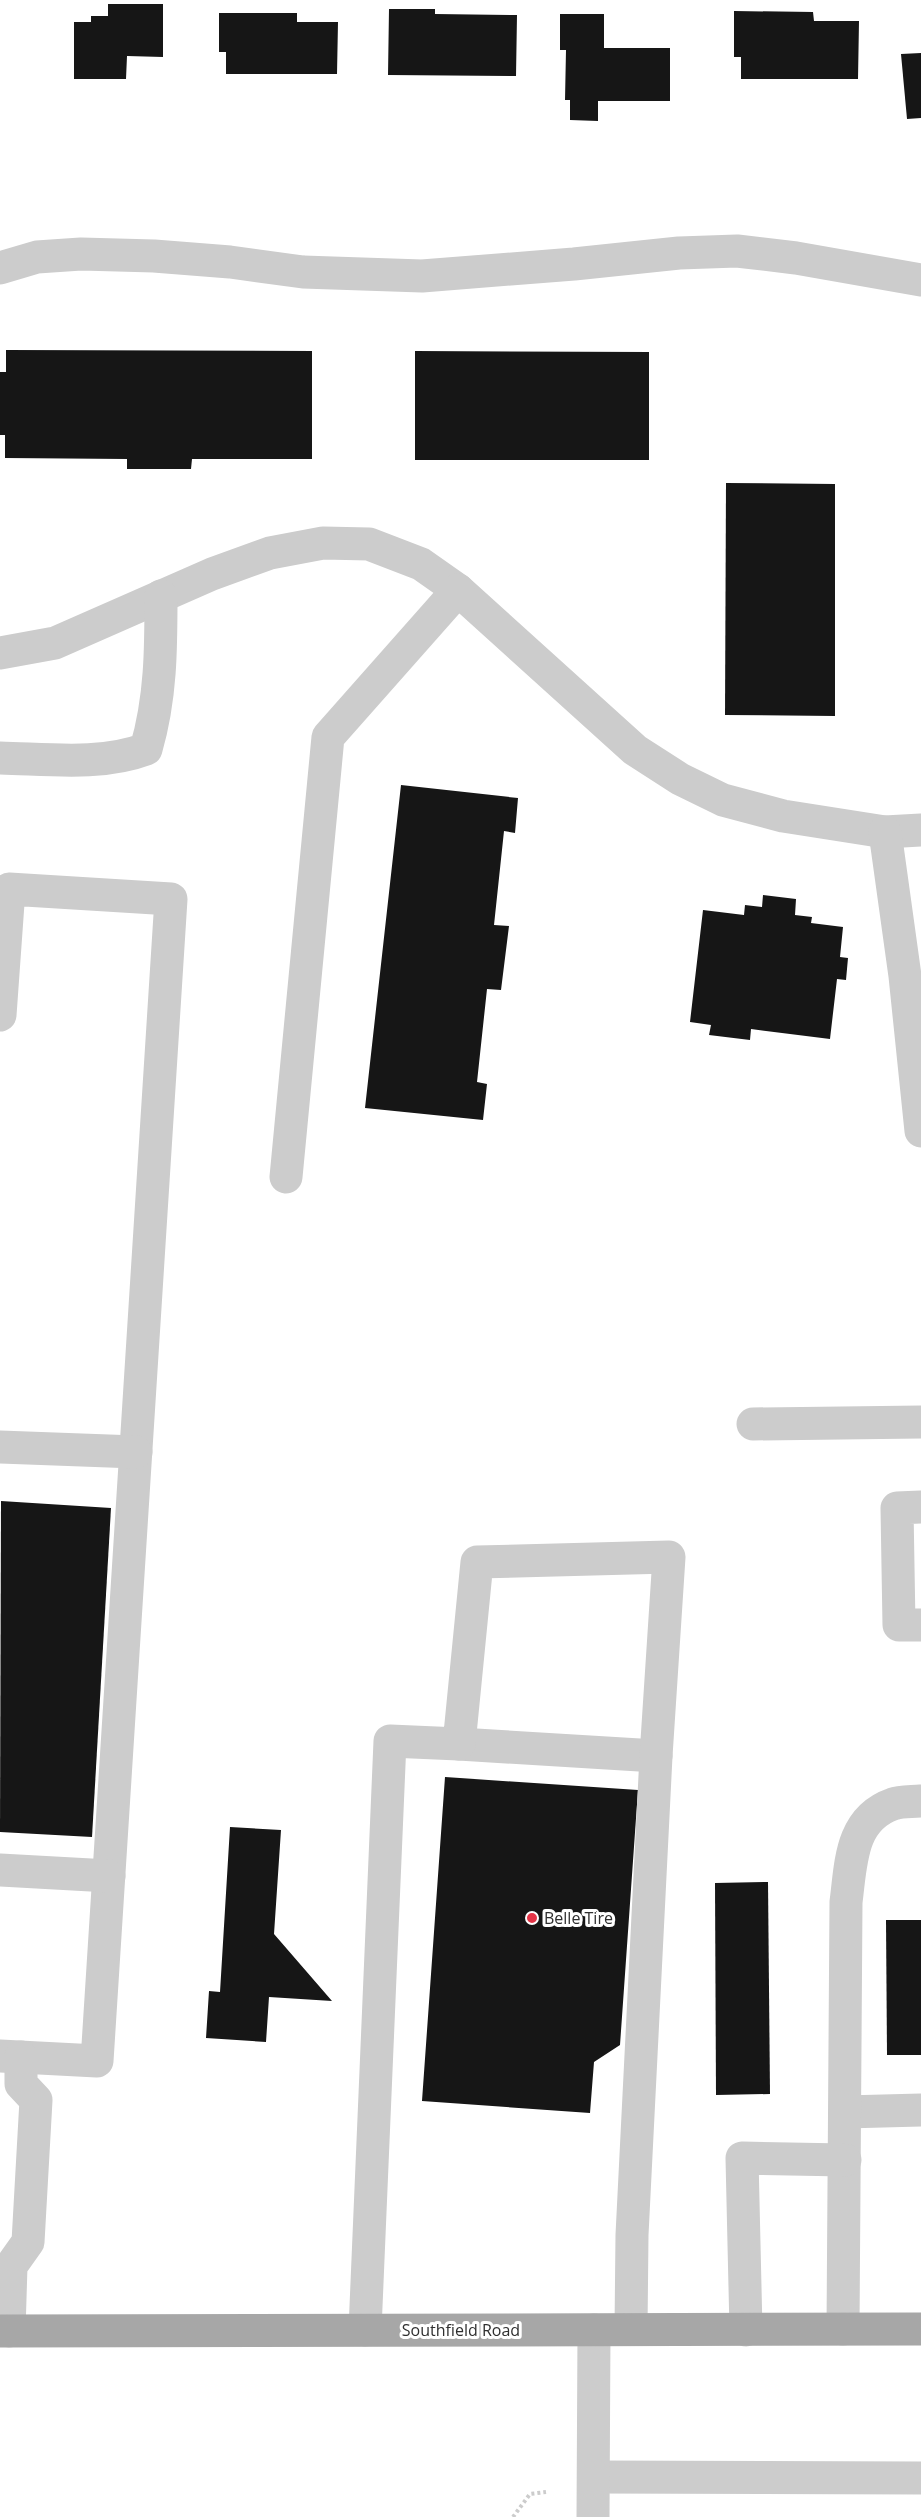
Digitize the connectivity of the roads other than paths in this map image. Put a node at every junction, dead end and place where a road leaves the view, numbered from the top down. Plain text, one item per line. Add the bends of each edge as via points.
1 (0, 268) edge
2 (921, 280) edge
3 (458, 590) junction
4 (161, 596) junction
5 (0, 652) edge
6 (0, 758) edge
7 (921, 830) edge
8 (885, 832) junction
9 (0, 1016) edge
10 (921, 1131) edge
11 (286, 1177) dead end
12 (921, 1422) edge
13 (753, 1424) dead end
14 (0, 1448) edge
15 (136, 1452) junction
16 (921, 1507) edge
17 (921, 1625) edge
18 (459, 1744) junction
19 (656, 1756) junction
20 (921, 1801) edge
21 (0, 1870) edge
22 (109, 1876) junction
23 (10, 2074) edge
24 (921, 2110) edge
25 (845, 2112) junction
26 (845, 2160) junction
27 (5, 2260) edge
28 (843, 2329) junction
29 (921, 2329) edge
30 (365, 2330) junction
31 (594, 2330) junction
32 (631, 2330) junction
33 (746, 2330) junction
34 (4, 2331) edge
35 (595, 2477) junction
36 (921, 2478) edge
37 (593, 2517) edge

1 - 2 lane via 37,257 81,254 230,262 303,272 422,276 737,251
3 - 4 lane via 422,564 369,544 323,543 270,553
3 - 8 lane via 635,750 680,779 723,800 783,816
3 - 11 lane via 328,736
4 - 5 lane via 55,643
4 - 6 lane via 161,671 146,749 126,756 83,760
7 - 8 lane
8 - 10 lane
9 - 15 lane via 9,889 171,899
12 - 13 lane
14 - 15 lane
15 - 22 lane
16 - 17 lane via 897,1508 899,1625
18 - 19 lane
18 - 19 lane via 477,1562 669,1557
18 - 30 lane via 390,1741
19 - 32 lane via 632,2235
20 - 25 lane via 895,1803 870,1816 853,1846 846,1902
21 - 22 lane
22 - 23 lane via 97,2061
23 - 27 lane via 36,2100 28,2242
24 - 25 lane
25 - 26 lane
26 - 28 lane
26 - 33 lane via 742,2158
27 - 34 lane
28 - 29 main road, Southfield Road
28 - 33 main road, Southfield Road
30 - 31 main road, Southfield Road
30 - 34 main road, Southfield Road
31 - 32 main road, Southfield Road
31 - 35 lane
32 - 33 main road, Southfield Road
35 - 36 lane
35 - 37 lane

